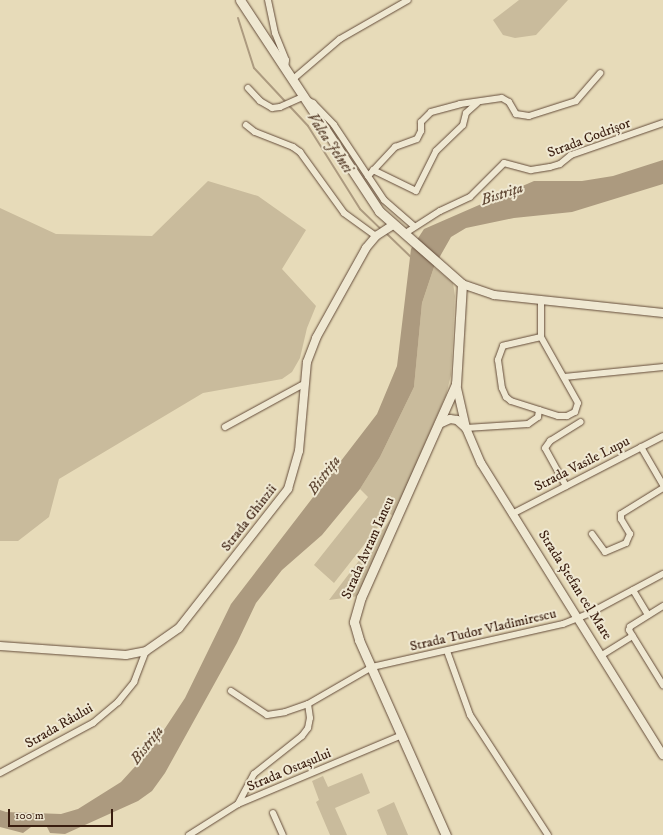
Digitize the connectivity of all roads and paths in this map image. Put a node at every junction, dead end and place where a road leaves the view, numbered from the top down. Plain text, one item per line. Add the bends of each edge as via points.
1 (240, 0) edge
2 (268, 0) edge
3 (408, 0) edge
4 (285, 69) junction
5 (600, 73) dead end
6 (292, 80) junction
7 (248, 88) dead end
8 (302, 97) junction
9 (476, 103) junction
10 (663, 123) edge
11 (246, 125) dead end
12 (373, 170) junction
13 (368, 176) junction
14 (414, 226) junction
15 (391, 227) junction
16 (404, 234) junction
17 (378, 235) junction
18 (462, 284) junction
19 (541, 300) junction
20 (663, 313) edge
21 (541, 337) junction
22 (663, 367) edge
23 (564, 377) junction
24 (304, 384) junction
25 (456, 384) junction
26 (539, 410) junction
27 (581, 422) dead end
28 (439, 424) junction
29 (225, 427) dead end
30 (466, 428) junction
31 (663, 436) edge
32 (641, 447) junction
33 (663, 485) edge
34 (566, 486) junction
35 (663, 488) edge
36 (512, 514) junction
37 (592, 534) dead end
38 (663, 574) edge
39 (633, 590) junction
40 (663, 606) edge
41 (648, 615) junction
42 (578, 618) junction
43 (632, 636) junction
44 (0, 646) edge
45 (146, 651) junction
46 (447, 651) junction
47 (602, 655) junction
48 (372, 667) junction
49 (663, 685) edge
50 (230, 691) dead end
51 (308, 704) junction
52 (402, 735) junction
53 (663, 755) edge
54 (0, 773) edge
55 (238, 804) junction
56 (273, 813) dead end
57 (189, 835) edge
58 (283, 835) edge
59 (446, 835) edge
60 (548, 835) edge

1 - 4 main road
2 - 4 street via 275,33 286,60
3 - 6 street via 340,39
4 - 6 main road
5 - 9 street via 576,101 529,116 516,114 509,102 502,98
6 - 8 main road
7 - 8 street via 266,106 280,107
8 - 13 street via 313,103 334,125
8 - 15 main road via 357,182
9 - 12 street via 460,104 431,112 421,122 421,131 417,139 395,147
9 - 12 street via 466,113 463,126 436,151 416,191
10 - 14 street, Strada Codrișor via 571,155 560,164 550,167 531,170 504,163 470,197
11 - 17 street via 255,132 300,152 344,213
12 - 13 street
13 - 14 street via 392,208
14 - 16 street, Strada Codrișor
15 - 16 main road
15 - 17 street, Strada Ghinzii
16 - 18 main road
17 - 24 street, Strada Ghinzii via 366,248 316,338 307,362
18 - 19 street via 494,295
18 - 25 main road, Strada Ștefan cel Mare
19 - 20 street
19 - 21 street
21 - 23 street
21 - 26 street via 503,346 498,360 506,397
22 - 23 street
23 - 26 street via 578,403 575,412 558,416
24 - 29 street
24 - 45 street, Strada Ghinzii via 299,451 288,489 179,628
25 - 28 main road, Strada Avram Iancu
25 - 30 street, Strada Ștefan cel Mare
26 - 30 street via 538,417 528,424
27 - 34 street via 550,441 545,448
28 - 30 street via 450,419 456,420
28 - 48 main road, Strada Avram Iancu via 356,611 354,622 358,640
30 - 36 street, Strada Ștefan cel Mare via 481,463
31 - 32 street, Strada Vasile Lupu
32 - 33 street
32 - 34 street, Strada Vasile Lupu
34 - 36 street, Strada Vasile Lupu
35 - 37 street via 621,514 621,520 630,534 626,543 605,552
36 - 42 street, Strada Ștefan cel Mare
38 - 39 street, Strada Tudor Vladimirescu
39 - 41 street
39 - 42 street, Strada Tudor Vladimirescu
40 - 41 street
41 - 43 street via 630,626
42 - 46 street, Strada Tudor Vladimirescu
42 - 47 street, Strada Ștefan cel Mare
43 - 47 street
43 - 49 street
44 - 45 street, Strada Ghinzii via 126,655
45 - 54 street, Strada Râului via 134,682 118,702 93,723
46 - 48 street, Strada Tudor Vladimirescu
46 - 60 street via 470,715
47 - 53 street, Strada Ștefan cel Mare
48 - 51 street, Strada Tudor Vladimirescu
48 - 52 main road, Strada Avram Iancu
50 - 51 street, Strada Tudor Vladimirescu via 267,715
51 - 55 street via 308,728 302,736 254,774
52 - 55 street, Strada Ostașului
52 - 59 main road, Strada Avram Iancu
55 - 57 street, Strada Ostașului
56 - 58 street

